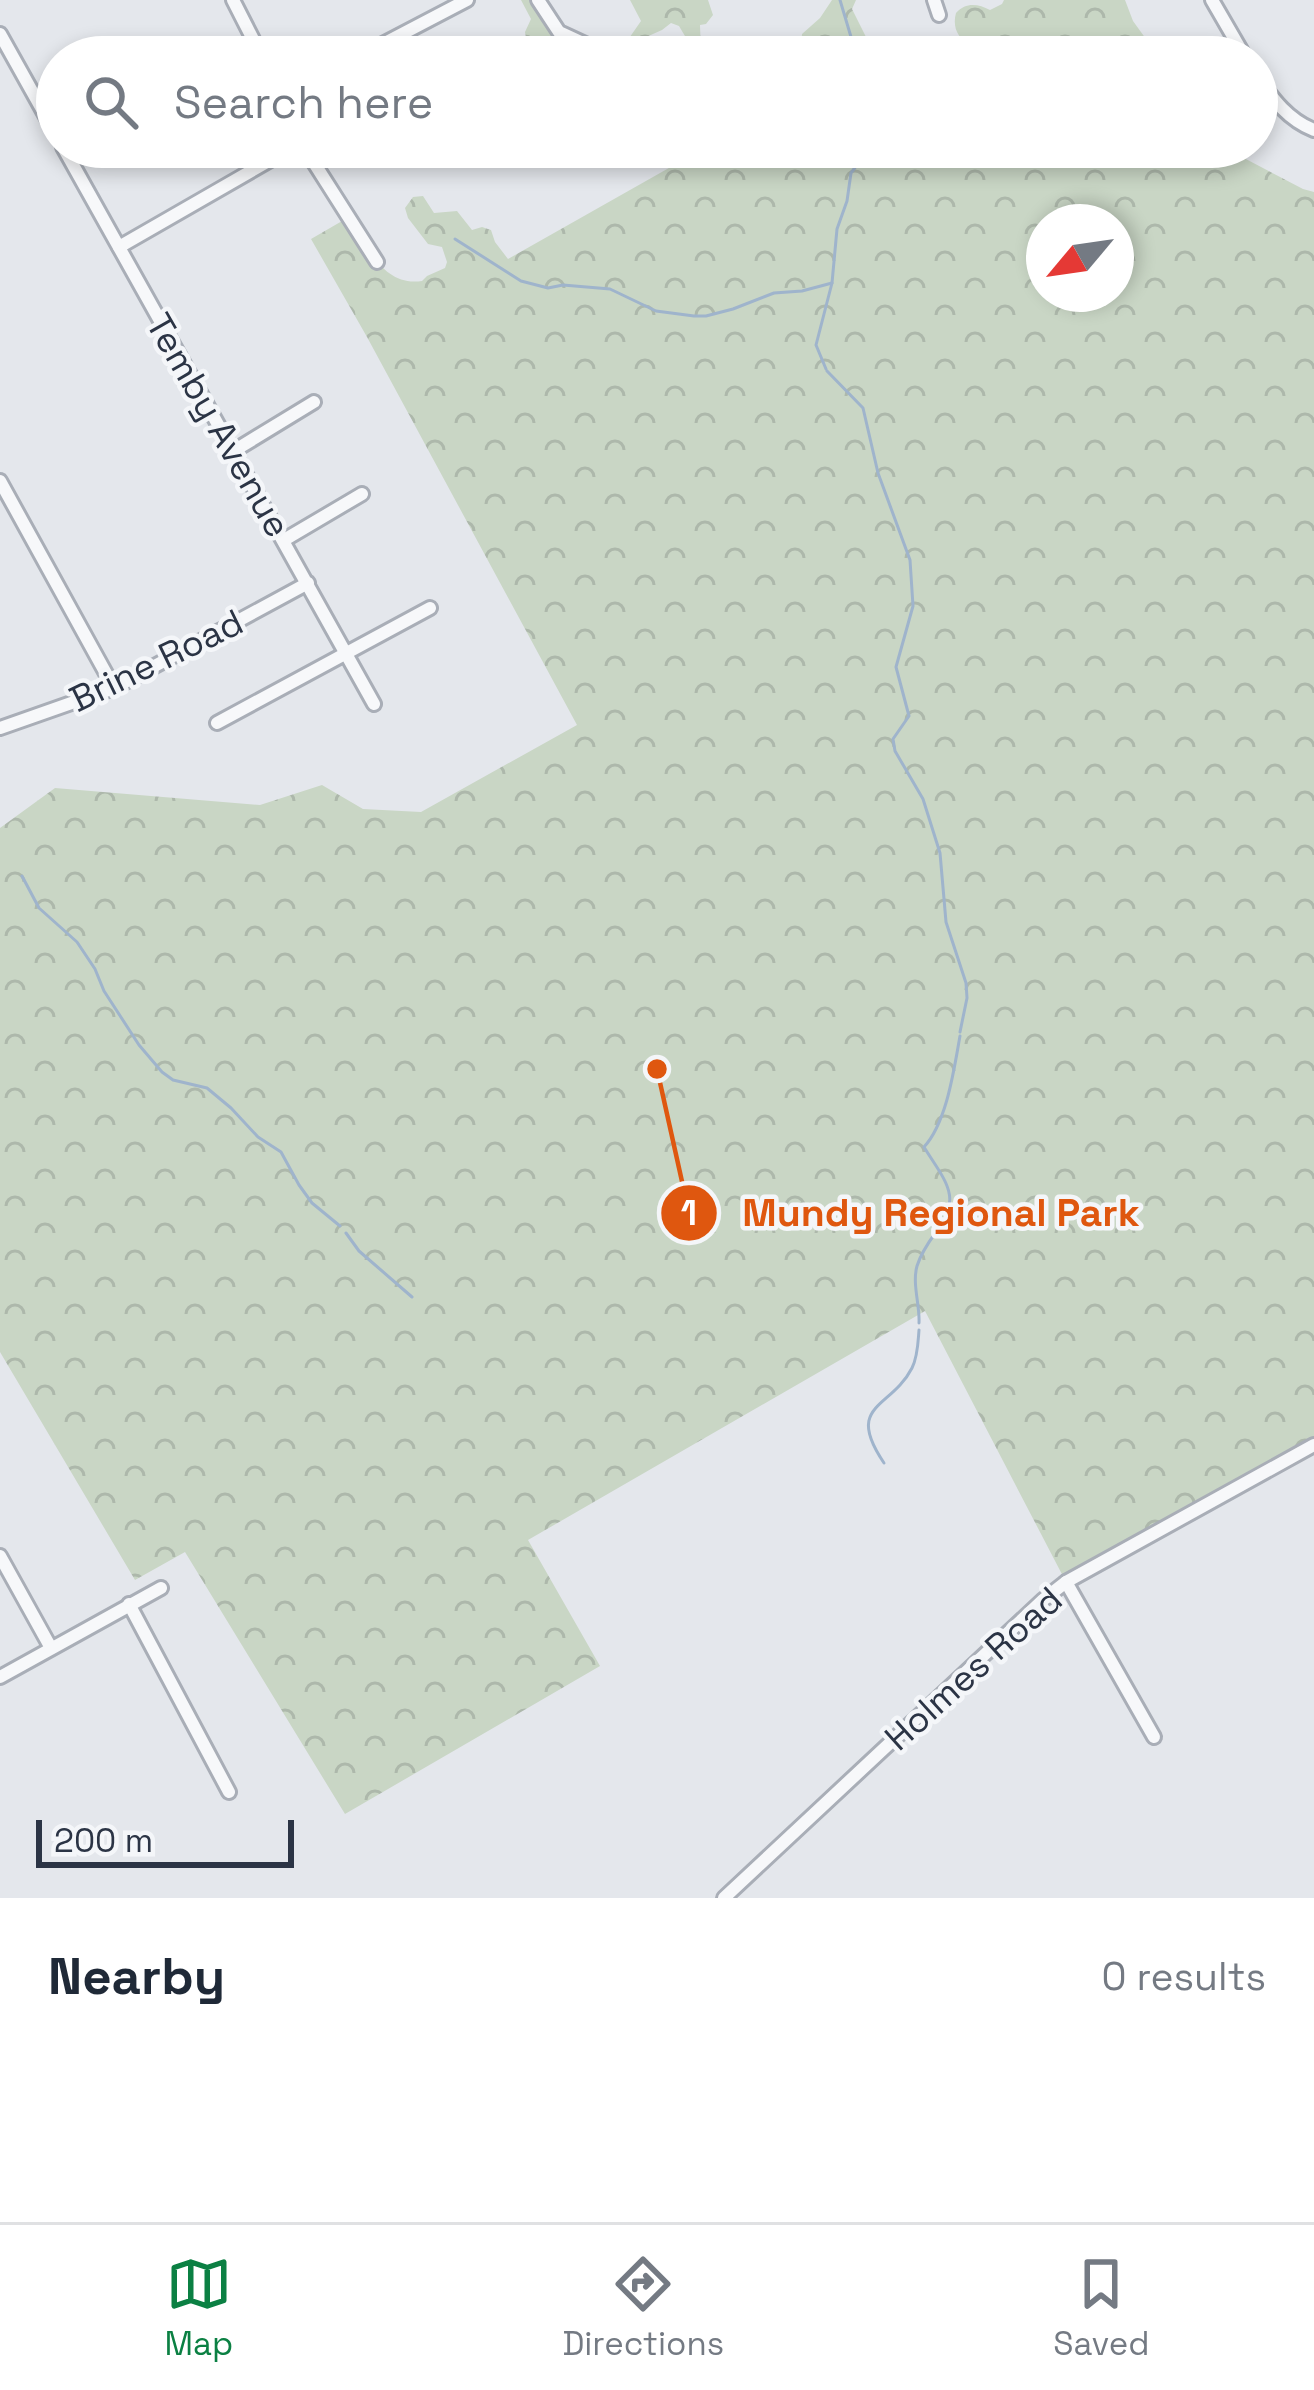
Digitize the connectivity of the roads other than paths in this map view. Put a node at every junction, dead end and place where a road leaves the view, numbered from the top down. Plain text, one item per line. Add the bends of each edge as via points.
1 (233, 0) edge
2 (467, 0) edge
3 (538, 0) edge
4 (934, 0) edge
5 (1213, 0) edge
6 (939, 15) dead end
7 (0, 34) edge
8 (251, 36) edge
9 (398, 36) edge
10 (569, 36) edge
11 (1233, 36) edge
12 (36, 98) edge
13 (1278, 106) edge
14 (1314, 130) edge
15 (75, 168) edge
16 (256, 168) edge
17 (317, 168) edge
18 (119, 247) junction
19 (377, 262) dead end
20 (314, 402) dead end
21 (232, 452) junction
22 (0, 481) edge
23 (362, 494) dead end
24 (284, 539) junction
25 (308, 583) junction
26 (430, 608) dead end
27 (347, 652) junction
28 (114, 688) junction
29 (374, 704) dead end
30 (217, 723) dead end
31 (0, 728) edge
32 (1314, 1445) edge
33 (0, 1556) edge
34 (1066, 1582) junction
35 (161, 1588) dead end
36 (129, 1604) junction
37 (51, 1648) junction
38 (0, 1677) edge
39 (1154, 1737) dead end
40 (230, 1792) dead end
41 (724, 1898) edge

1 - 8 street
2 - 9 street
3 - 10 street
4 - 6 street
5 - 11 street
7 - 12 street
13 - 14 street
15 - 18 street, Temby Avenue
16 - 18 street
17 - 19 street
18 - 21 street, Temby Avenue
20 - 21 street
21 - 24 street, Temby Avenue
22 - 28 street
23 - 24 street
24 - 25 street, Temby Avenue
25 - 27 street, Temby Avenue
25 - 28 street, Brine Road
26 - 27 street
27 - 29 street, Temby Avenue
27 - 30 street
28 - 31 street, Brine Road
32 - 34 street, Holmes Road
33 - 37 street
34 - 39 street
34 - 41 street, Holmes Road
35 - 36 street
36 - 37 street
36 - 40 street
37 - 38 street

